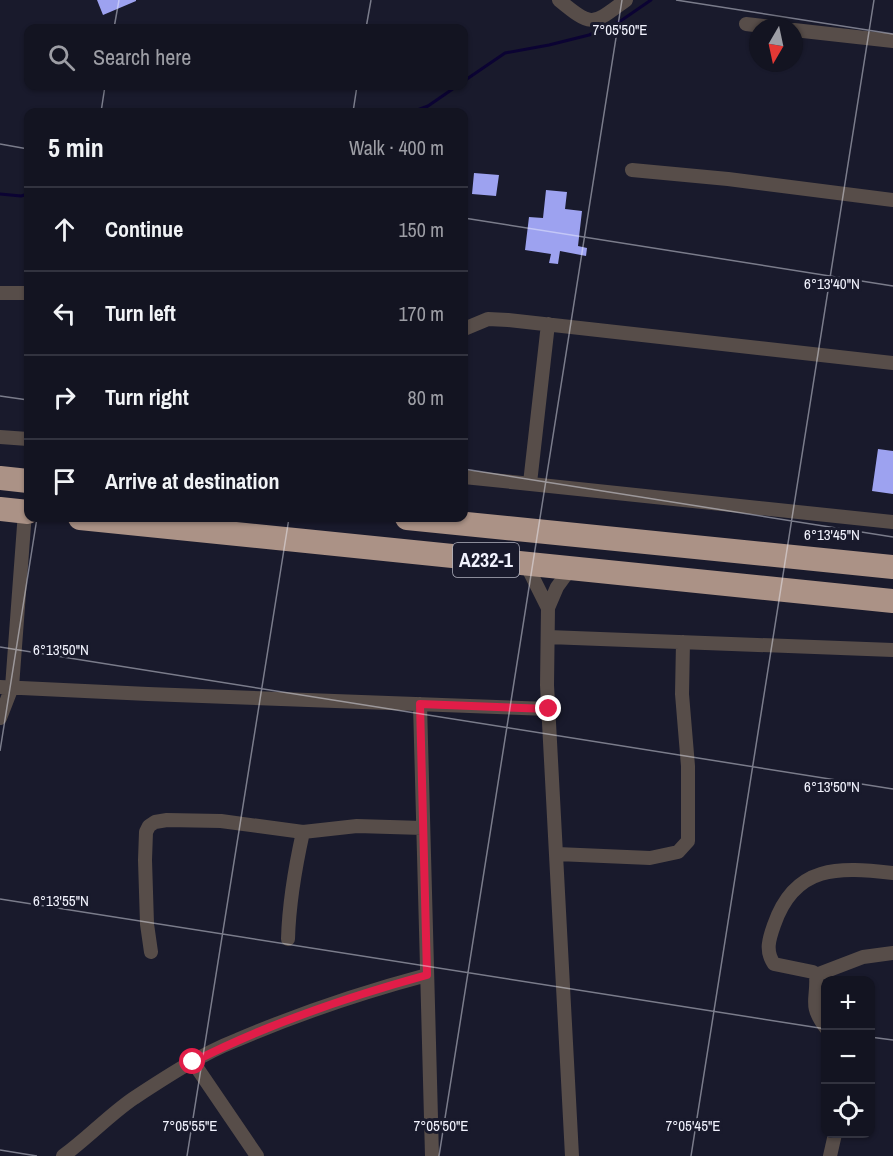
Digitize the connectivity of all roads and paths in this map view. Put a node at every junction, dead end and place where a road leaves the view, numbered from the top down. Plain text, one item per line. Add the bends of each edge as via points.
1 (559, 0) edge
2 (626, 0) edge
3 (746, 24) dead end
4 (749, 24) edge
5 (803, 31) edge
6 (893, 41) edge
7 (632, 170) dead end
8 (893, 200) edge
9 (0, 293) edge
10 (24, 293) edge
11 (548, 324) junction
12 (468, 328) edge
13 (893, 363) edge
14 (0, 437) edge
15 (24, 439) edge
16 (468, 477) edge
17 (0, 478) edge
18 (24, 481) edge
19 (530, 483) junction
20 (0, 509) edge
21 (24, 512) edge
22 (26, 522) edge
23 (119, 522) edge
24 (447, 522) edge
25 (893, 522) edge
26 (526, 564) junction
27 (893, 567) edge
28 (573, 569) junction
29 (893, 601) edge
30 (548, 609) junction
31 (548, 637) junction
32 (683, 642) junction
33 (893, 650) edge
34 (6, 687) edge
35 (420, 704) junction
36 (549, 709) junction
37 (0, 718) edge
38 (423, 828) junction
39 (303, 832) junction
40 (557, 854) junction
41 (893, 873) edge
42 (288, 939) dead end
43 (151, 952) dead end
44 (893, 953) edge
45 (427, 975) junction
46 (816, 975) junction
47 (821, 1022) edge
48 (193, 1062) junction
49 (834, 1138) edge
50 (69, 1154) edge
51 (257, 1156) edge
52 (432, 1156) edge
53 (572, 1156) edge
54 (830, 1156) edge

1 - 2 street via 586,21 595,21
3 - 4 street
5 - 6 street
7 - 8 street
9 - 10 street
11 - 12 street via 488,320
11 - 13 street
11 - 19 street
14 - 15 street
16 - 19 street
17 - 18 highway
19 - 25 street
20 - 21 highway
22 - 34 street
23 - 26 highway, A232-1
24 - 27 highway, A232-1
26 - 28 highway, A232-1
26 - 30 street
28 - 29 highway, A232-1
28 - 30 street via 557,587
30 - 31 street
31 - 32 street
31 - 36 street
32 - 33 street
32 - 40 street via 688,841 678,852 650,858
34 - 35 street
34 - 37 street
35 - 36 street
35 - 38 street
36 - 40 street
38 - 39 street via 357,826
38 - 45 street
39 - 42 street via 293,881
39 - 43 street via 221,821 166,820 149,826 145,860
40 - 53 street
41 - 46 street via 855,869 821,872 788,898 777,915 769,940 770,959 774,964
44 - 46 street via 863,957
45 - 48 street via 278,1024
45 - 52 street
46 - 47 street via 814,1006
48 - 50 street via 132,1099
48 - 51 street
49 - 54 street

